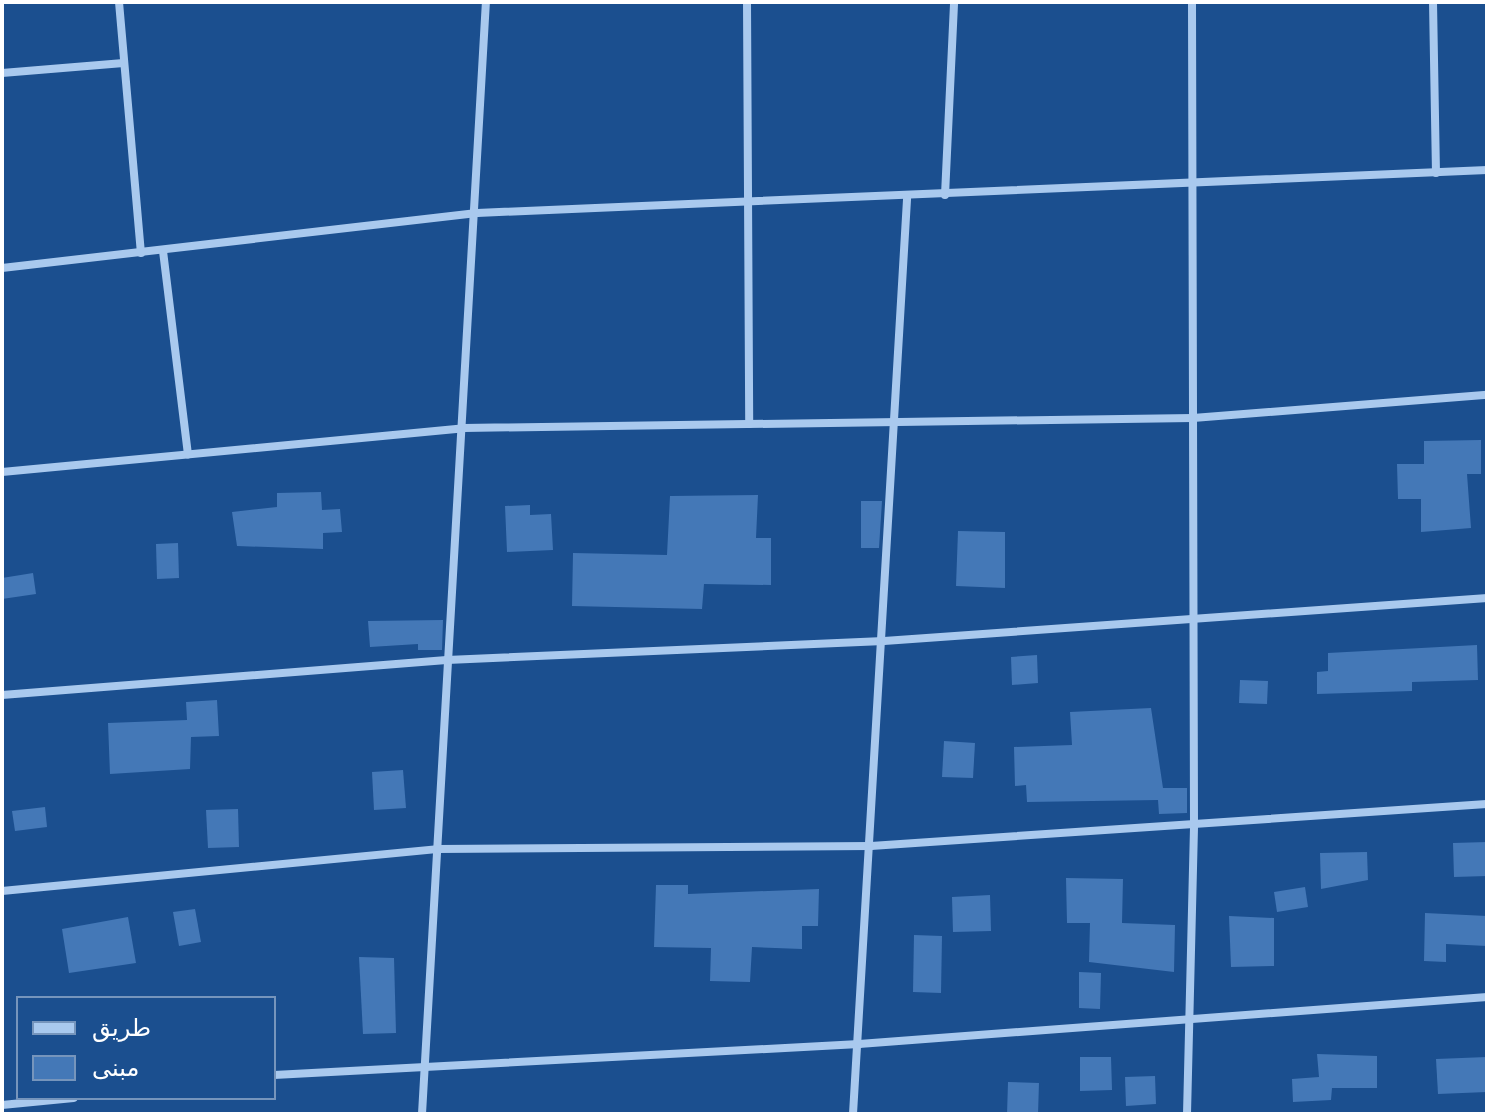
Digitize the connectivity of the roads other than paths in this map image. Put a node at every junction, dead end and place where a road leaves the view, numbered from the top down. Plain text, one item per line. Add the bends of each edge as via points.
1 (119, 2) edge
2 (486, 2) edge
3 (747, 2) edge
4 (954, 2) edge
5 (1192, 2) edge
6 (1433, 2) edge
7 (124, 63) junction
8 (2, 73) edge
9 (1487, 170) edge
10 (1436, 173) junction
11 (1191, 179) junction
12 (945, 195) junction
13 (744, 199) junction
14 (907, 199) junction
15 (477, 213) junction
16 (163, 251) junction
17 (141, 253) junction
18 (2, 268) edge
19 (1487, 395) edge
20 (1193, 418) junction
21 (899, 422) junction
22 (749, 424) junction
23 (464, 428) junction
24 (188, 454) junction
25 (2, 472) edge
26 (1487, 598) edge
27 (1194, 621) junction
28 (884, 641) junction
29 (447, 660) junction
30 (2, 695) edge
31 (1487, 804) edge
32 (1194, 823) junction
33 (871, 846) junction
34 (437, 849) junction
35 (2, 891) edge
36 (1487, 997) edge
37 (1191, 1015) junction
38 (859, 1044) junction
39 (425, 1062) junction
40 (276, 1075) edge
41 (53, 1100) edge
42 (2, 1105) edge
43 (422, 1114) edge
44 (853, 1114) edge
45 (1187, 1114) edge

1 - 7 street
2 - 15 street
3 - 13 street
4 - 12 street
5 - 11 street
6 - 10 street
7 - 8 street
7 - 17 street
9 - 10 street
10 - 11 street
11 - 12 street
11 - 20 street
12 - 14 street
13 - 14 street
13 - 15 street
13 - 22 street
14 - 21 street
15 - 16 street
15 - 23 street
16 - 17 street
16 - 24 street
17 - 18 street
19 - 20 street
20 - 21 street
20 - 27 street
21 - 22 street
21 - 28 street
22 - 23 street
23 - 24 street
23 - 29 street
24 - 25 street
26 - 27 street
27 - 28 street
27 - 32 street
28 - 29 street
28 - 33 street
29 - 30 street
29 - 34 street
31 - 32 street
32 - 33 street
32 - 37 street
33 - 34 street
33 - 38 street
34 - 35 street
34 - 39 street
36 - 37 street
37 - 38 street
37 - 45 street
38 - 39 street
38 - 44 street
39 - 40 street
39 - 43 street
41 - 42 street

